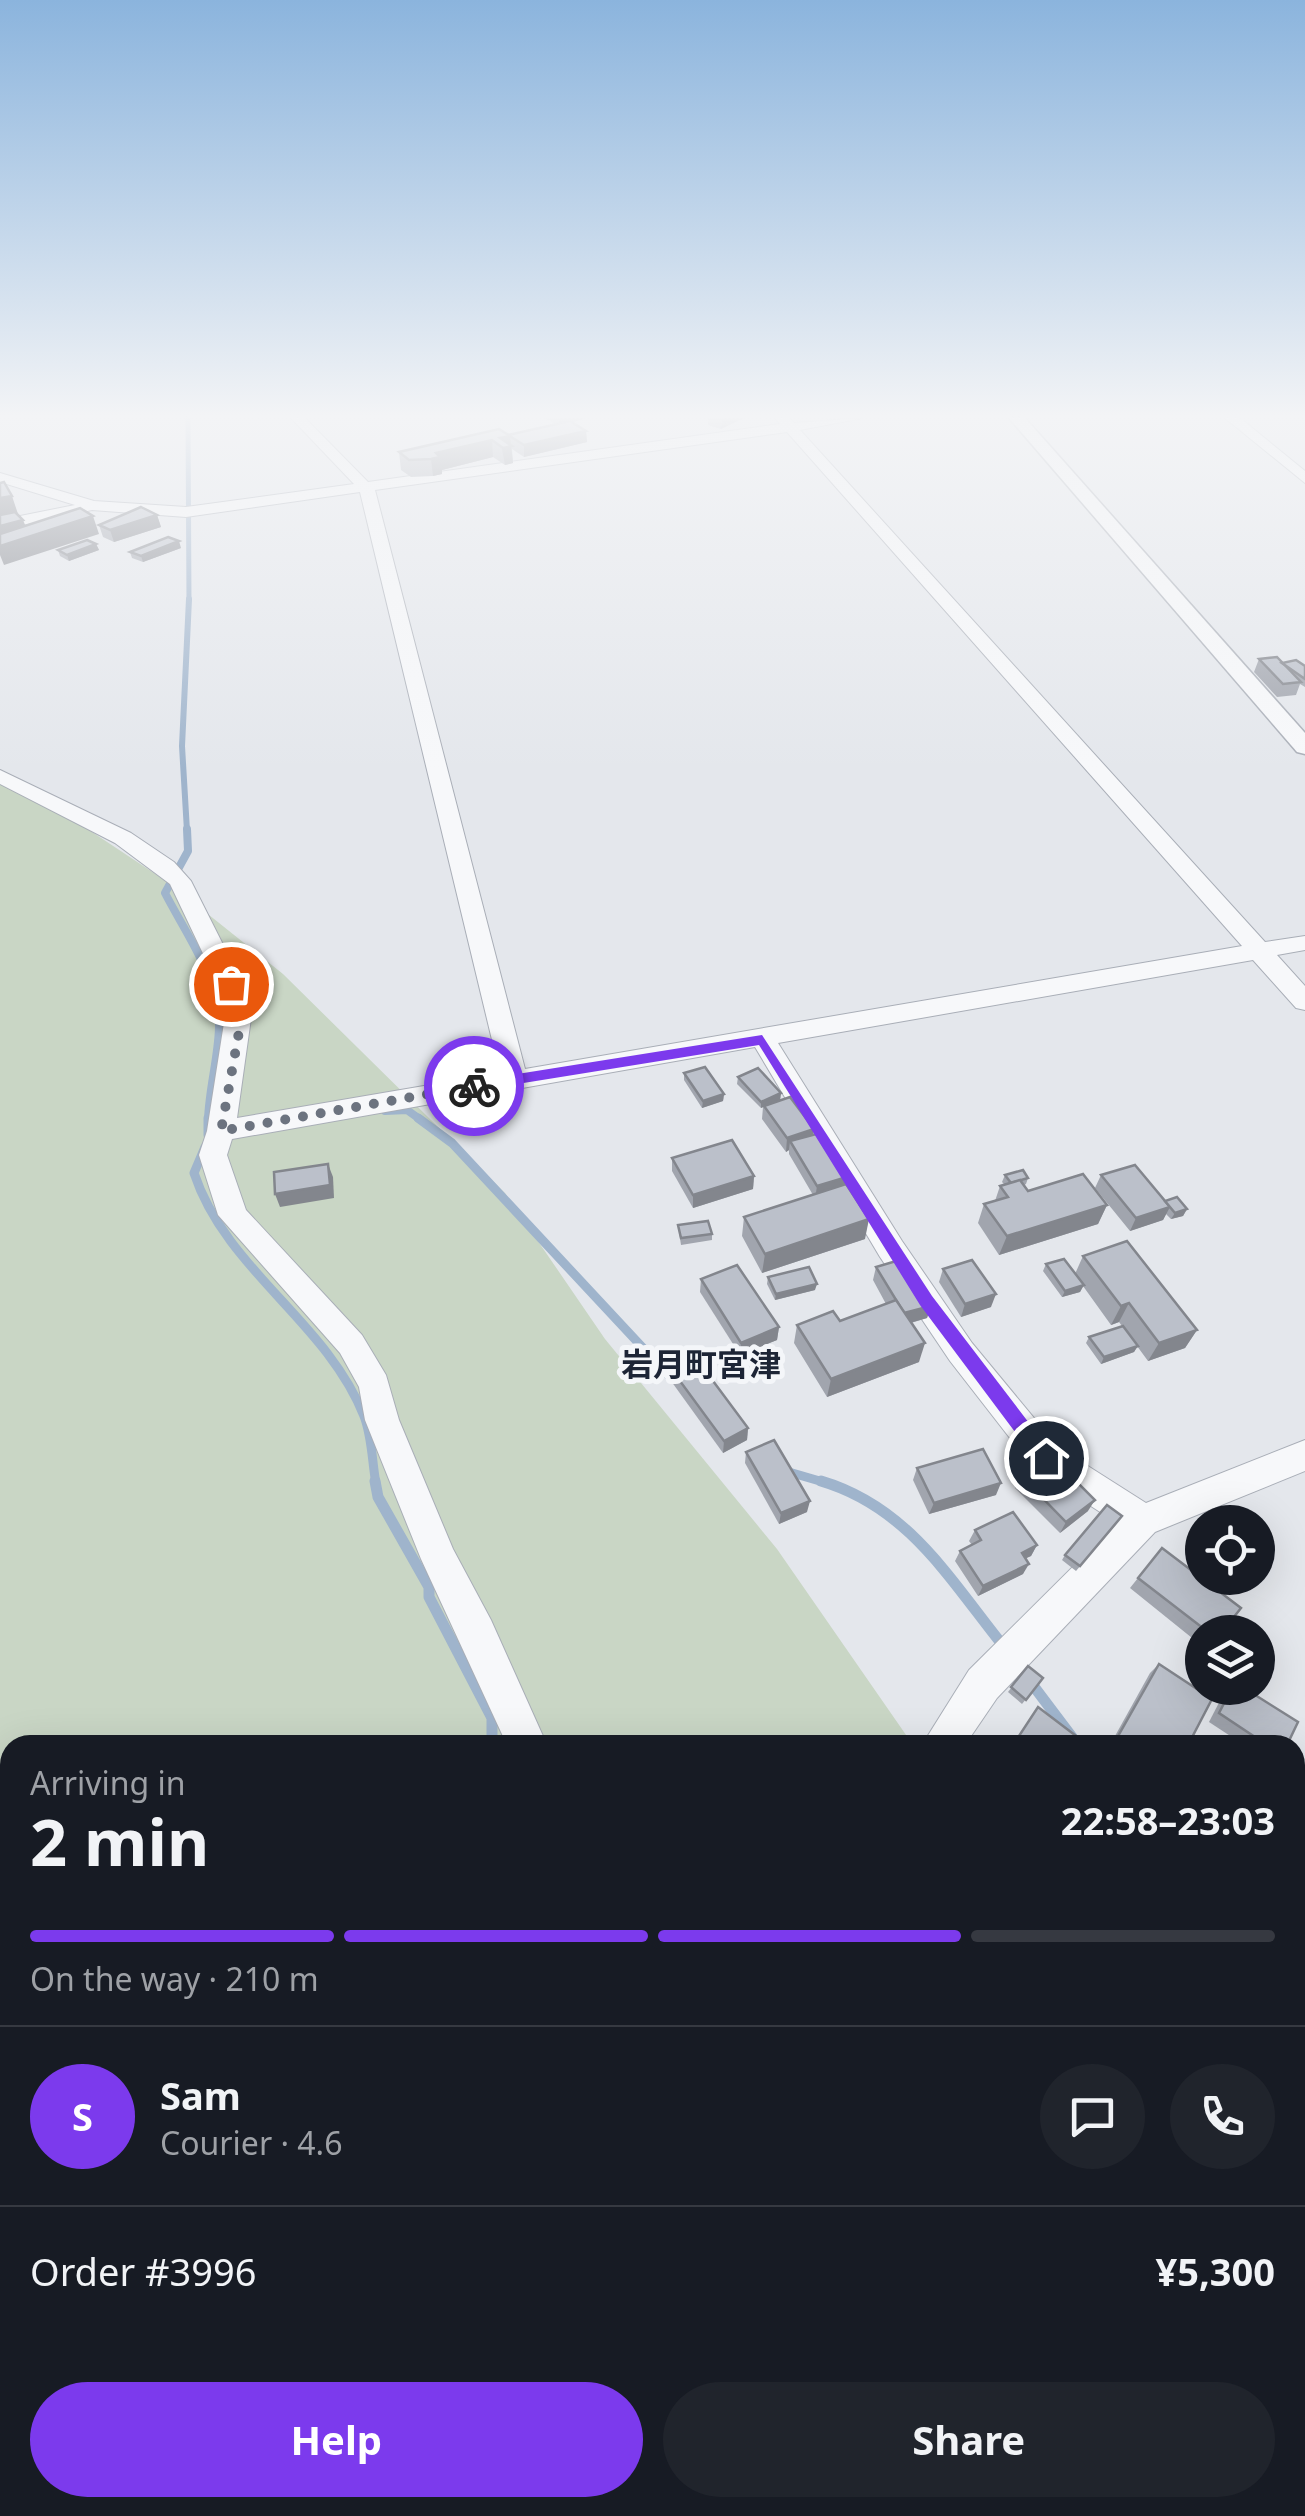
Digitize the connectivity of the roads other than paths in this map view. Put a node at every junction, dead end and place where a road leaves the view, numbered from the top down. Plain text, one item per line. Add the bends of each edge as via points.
1 (378, 535) edge
2 (888, 535) edge
3 (1120, 535) edge
4 (1305, 748) edge
5 (0, 776) edge
6 (1305, 943) edge
7 (1260, 951) junction
8 (1305, 1002) edge
9 (762, 1040) junction
10 (514, 1080) junction
11 (221, 1131) junction
12 (1305, 1455) edge
13 (1143, 1521) junction
14 (523, 1735) edge
15 (949, 1735) edge

1 - 10 street
2 - 7 street
3 - 4 street
5 - 11 street via 137,848 180,881 240,1004
6 - 7 street
7 - 8 street
7 - 9 street
9 - 10 street
9 - 13 street via 973,1367 1046,1458
10 - 11 street
11 - 14 street via 213,1156 229,1206 351,1344 375,1385 382,1420 439,1560
12 - 13 street
13 - 15 street via 983,1684

